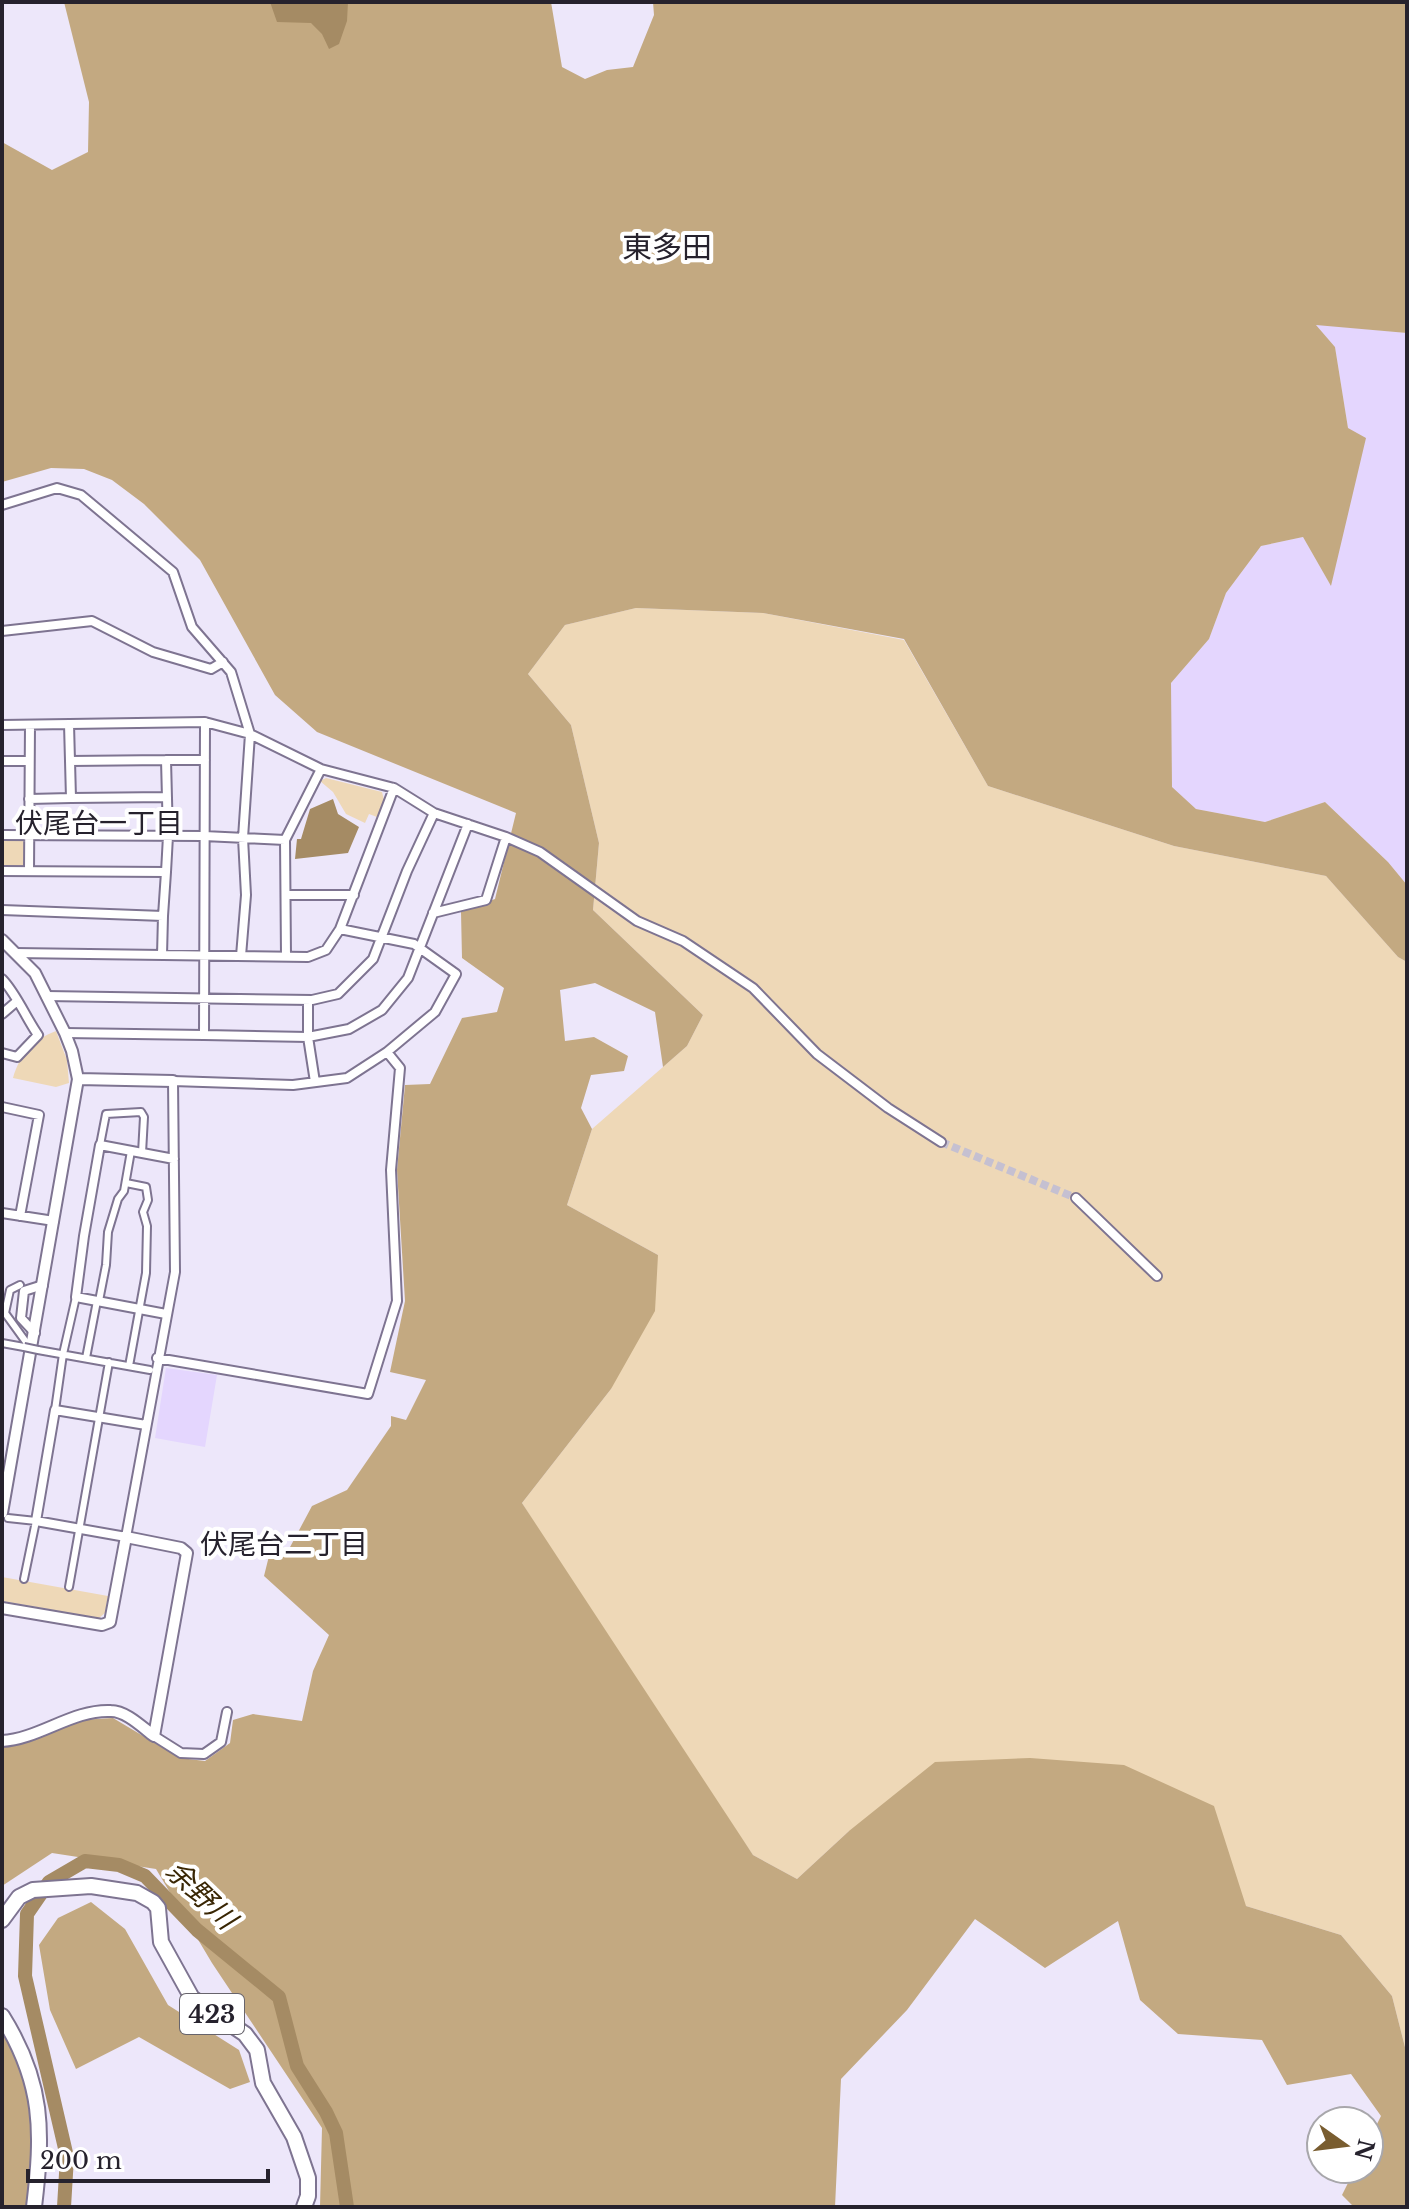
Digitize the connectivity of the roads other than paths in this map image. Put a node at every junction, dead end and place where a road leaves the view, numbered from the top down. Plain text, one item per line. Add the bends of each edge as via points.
1 (2, 505) edge
2 (2, 631) edge
3 (223, 662) junction
4 (205, 722) junction
5 (69, 724) junction
6 (2, 725) edge
7 (30, 725) junction
8 (250, 734) junction
9 (166, 760) junction
10 (205, 760) junction
11 (2, 761) edge
12 (29, 761) junction
13 (70, 761) junction
14 (321, 769) junction
15 (394, 788) junction
16 (167, 797) junction
17 (71, 798) junction
18 (29, 799) junction
19 (434, 813) junction
20 (468, 824) junction
21 (2, 835) edge
22 (29, 836) junction
23 (168, 836) junction
24 (204, 836) junction
25 (506, 837) junction
26 (243, 838) junction
27 (285, 840) junction
28 (2, 871) edge
29 (29, 871) junction
30 (166, 872) junction
31 (286, 895) junction
32 (354, 895) junction
33 (2, 910) edge
34 (433, 913) junction
35 (163, 916) junction
36 (340, 929) junction
37 (382, 937) junction
38 (2, 940) edge
39 (419, 947) junction
40 (15, 953) junction
41 (162, 955) junction
42 (204, 955) junction
43 (241, 956) junction
44 (286, 956) junction
45 (2, 979) edge
46 (46, 996) junction
47 (204, 997) junction
48 (308, 1000) junction
49 (16, 1002) junction
50 (2, 1014) edge
51 (65, 1033) junction
52 (204, 1035) junction
53 (308, 1037) junction
54 (387, 1052) junction
55 (2, 1053) edge
56 (78, 1079) junction
57 (173, 1081) junction
58 (315, 1082) junction
59 (2, 1107) edge
60 (941, 1142) tunnel mouth
61 (100, 1145) junction
62 (131, 1151) junction
63 (142, 1153) junction
64 (174, 1159) junction
65 (126, 1183) junction
66 (1076, 1198) tunnel mouth
67 (2, 1213) edge
68 (20, 1216) junction
69 (54, 1221) junction
70 (1157, 1276) dead end
71 (20, 1285) dead end
72 (43, 1285) junction
73 (76, 1297) junction
74 (98, 1301) junction
75 (139, 1309) junction
76 (4, 1313) edge
77 (166, 1314) junction
78 (35, 1333) junction
79 (2, 1343) edge
80 (25, 1345) junction
81 (63, 1354) junction
82 (86, 1358) junction
83 (157, 1358) junction
84 (109, 1362) junction
85 (129, 1366) junction
86 (150, 1370) dead end
87 (55, 1410) junction
88 (99, 1417) junction
89 (146, 1425) junction
90 (6, 1468) edge
91 (5, 1516) edge
92 (36, 1521) junction
93 (79, 1529) junction
94 (126, 1537) junction
95 (24, 1579) dead end
96 (69, 1587) dead end
97 (2, 1608) edge
98 (227, 1712) dead end
99 (154, 1736) junction
100 (2, 1741) edge
101 (2, 1920) edge
102 (2, 2016) edge
103 (34, 2207) edge
104 (304, 2207) edge

1 - 3 street via 57,488 81,495 173,572 192,627
2 - 3 street via 92,621 178,660 211,669
3 - 8 street
4 - 5 street
4 - 8 street
4 - 10 street
5 - 7 street
5 - 13 street
6 - 7 street
7 - 12 street
8 - 14 street
8 - 26 street
9 - 10 street
9 - 13 street
9 - 16 street
10 - 24 street
11 - 12 street
12 - 18 street
13 - 17 street
14 - 15 street
14 - 27 street
15 - 19 street
15 - 32 street
16 - 17 street
16 - 23 street
17 - 18 street
18 - 22 street
19 - 20 street
19 - 37 street
20 - 25 street
20 - 34 street
21 - 22 street
22 - 23 street
22 - 29 street
23 - 24 street
23 - 30 street
24 - 26 street
24 - 42 street
25 - 34 street via 486,900
25 - 60 street via 540,852 637,921 683,941 753,988 817,1054
26 - 27 street
26 - 43 street
27 - 31 street
28 - 29 street
29 - 30 street
30 - 35 street
31 - 32 street
31 - 44 street
32 - 36 street
33 - 35 street
34 - 39 street
35 - 41 street
36 - 37 street
36 - 44 street via 326,950 308,957
37 - 39 street
37 - 48 street via 373,959 338,994
38 - 40 street
39 - 53 street via 408,978 382,1010 349,1029
39 - 54 street via 456,974 435,1012
40 - 41 street
40 - 46 street via 35,973
41 - 42 street
42 - 43 street
42 - 47 street
43 - 44 street
45 - 49 street
46 - 47 street
46 - 51 street
47 - 48 street
47 - 52 street
48 - 53 street
49 - 50 street
49 - 55 street via 38,1035 17,1057
51 - 52 street
51 - 56 street
52 - 53 street
53 - 58 street
54 - 58 street via 347,1078
54 - 83 street via 400,1068 391,1170 397,1301 368,1394
56 - 57 street
56 - 69 street
57 - 58 street
57 - 64 street
59 - 68 street via 39,1115
61 - 62 street
61 - 63 street via 106,1114 141,1112
61 - 73 street
62 - 63 street
62 - 65 street
63 - 64 street
64 - 77 street via 175,1272
65 - 74 street via 108,1232
65 - 75 street via 148,1189 143,1212 146,1273
66 - 70 street
67 - 68 street
68 - 69 street
69 - 72 street
71 - 76 street via 10,1290
72 - 78 street
72 - 78 street via 24,1291 21,1318
73 - 74 street
73 - 81 street
74 - 75 street
74 - 82 street
75 - 77 street
75 - 85 street
76 - 80 street
77 - 83 street
78 - 90 street
79 - 80 street
80 - 81 street, bridge
81 - 82 street
81 - 87 street
82 - 84 street
83 - 89 street
84 - 85 street
84 - 88 street
85 - 86 street
87 - 88 street
87 - 92 street
88 - 89 street
88 - 93 street
89 - 94 street
90 - 91 street
91 - 92 street
92 - 93 street
92 - 95 street
93 - 94 street
93 - 96 street
94 - 97 street via 110,1622 102,1625
94 - 99 street via 187,1553
98 - 99 street via 221,1742 204,1754 181,1753
99 - 100 street via 112,1710
101 - 104 highway, 423 via 19,1897 33,1890 91,1886 126,1890 153,1902 161,1942 192,1998 245,2034 257,2050 263,2083 294,2137 308,2178
102 - 103 highway via 17,2040 37,2101 40,2152

